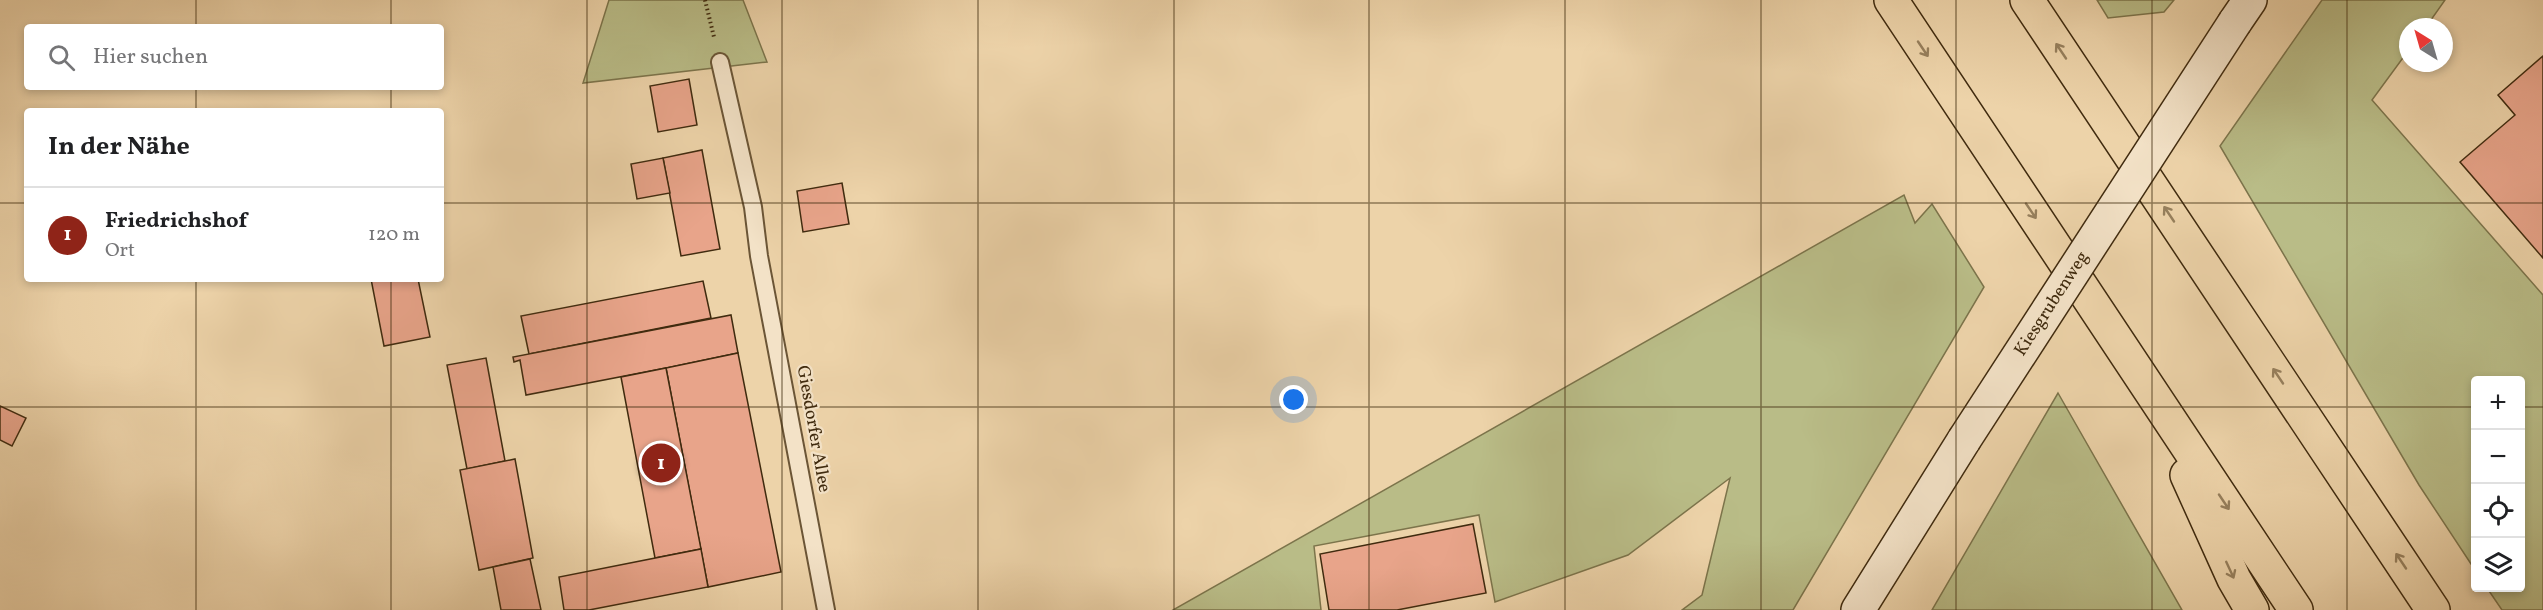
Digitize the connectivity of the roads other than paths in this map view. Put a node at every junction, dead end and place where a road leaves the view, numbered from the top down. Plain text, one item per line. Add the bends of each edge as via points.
1 (1891, 0) edge
2 (2027, 0) edge
3 (2242, 11) edge
4 (720, 62) road end
5 (2145, 383) junction
6 (826, 610) edge
7 (1858, 610) edge
8 (2252, 610) edge
9 (2296, 610) edge
10 (2433, 610) edge

1 -> 5 highway
10 -> 2 highway
3 - 7 main road, Kiesgrubenweg, bridge
4 - 6 lane, Giesdorfer Allee via 753,207
5 -> 8 highway via 2234,579
5 -> 9 highway

